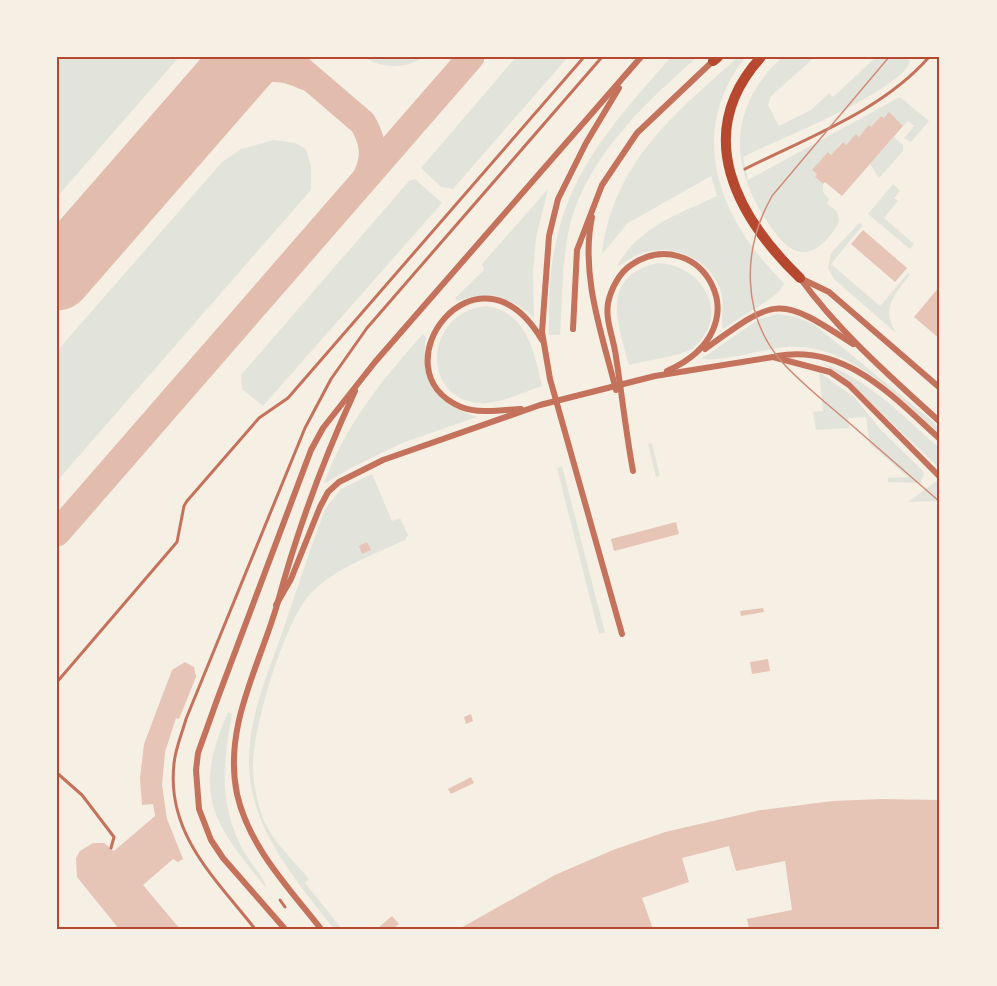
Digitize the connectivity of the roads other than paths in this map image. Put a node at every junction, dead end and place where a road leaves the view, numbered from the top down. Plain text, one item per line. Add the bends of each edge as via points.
1 (584, 57) edge
2 (602, 57) edge
3 (641, 57) edge
4 (760, 57) edge
5 (929, 57) edge
6 (716, 58) edge
7 (632, 67) junction
8 (745, 169) dead end
9 (602, 185) junction
10 (800, 278) junction
11 (573, 329) dead end
12 (542, 340) junction
13 (859, 347) junction
14 (695, 356) junction
15 (773, 357) junction
16 (655, 375) junction
17 (359, 382) junction
18 (940, 388) edge
19 (527, 409) junction
20 (624, 422) junction
21 (940, 422) edge
22 (940, 439) edge
23 (633, 471) dead end
24 (940, 477) edge
25 (276, 605) junction
26 (622, 634) dead end
27 (57, 682) edge
28 (57, 772) edge
29 (111, 848) dead end
30 (280, 900) dead end
31 (285, 907) dead end
32 (319, 927) edge
33 (284, 928) edge
34 (255, 929) edge

1 - 27 lane via 288,398 260,418 187,501 171,551
2 - 34 lane via 367,328 331,379 304,428 186,719 173,778 173,795 182,826 198,860
3 - 7 street
4 - 10 highway via 734,99 725,136 728,164 736,195 753,225
5 - 8 lane via 906,81 876,103
6 - 9 street via 637,133
7 - 12 street via 558,199 549,236
7 - 17 street
9 - 11 street via 577,250
9 - 20 street via 590,228 588,259
10 - 13 street
10 - 18 street via 829,292
12 - 19 street via 518,311 486,299 464,304 447,314 429,344 430,370 437,386 461,407
12 - 26 street
13 - 14 street via 805,314 772,308 750,316
13 - 21 street
14 - 16 street
14 - 20 street via 712,336 718,317 716,293 707,277 690,262 669,255 652,256 627,267 612,290 607,310
15 - 16 street
15 - 22 street via 793,353 847,364 873,380
15 - 24 street via 830,372 849,385
16 - 19 street
17 - 25 street via 319,475
17 - 33 street via 311,450 198,753 197,796 203,822 223,858
19 - 25 street via 383,460 339,482 320,507 291,579
20 - 23 street
25 - 32 street via 241,708 235,737 235,777 241,807 254,839
28 - 29 lane via 82,795 114,837
30 - 31 lane

